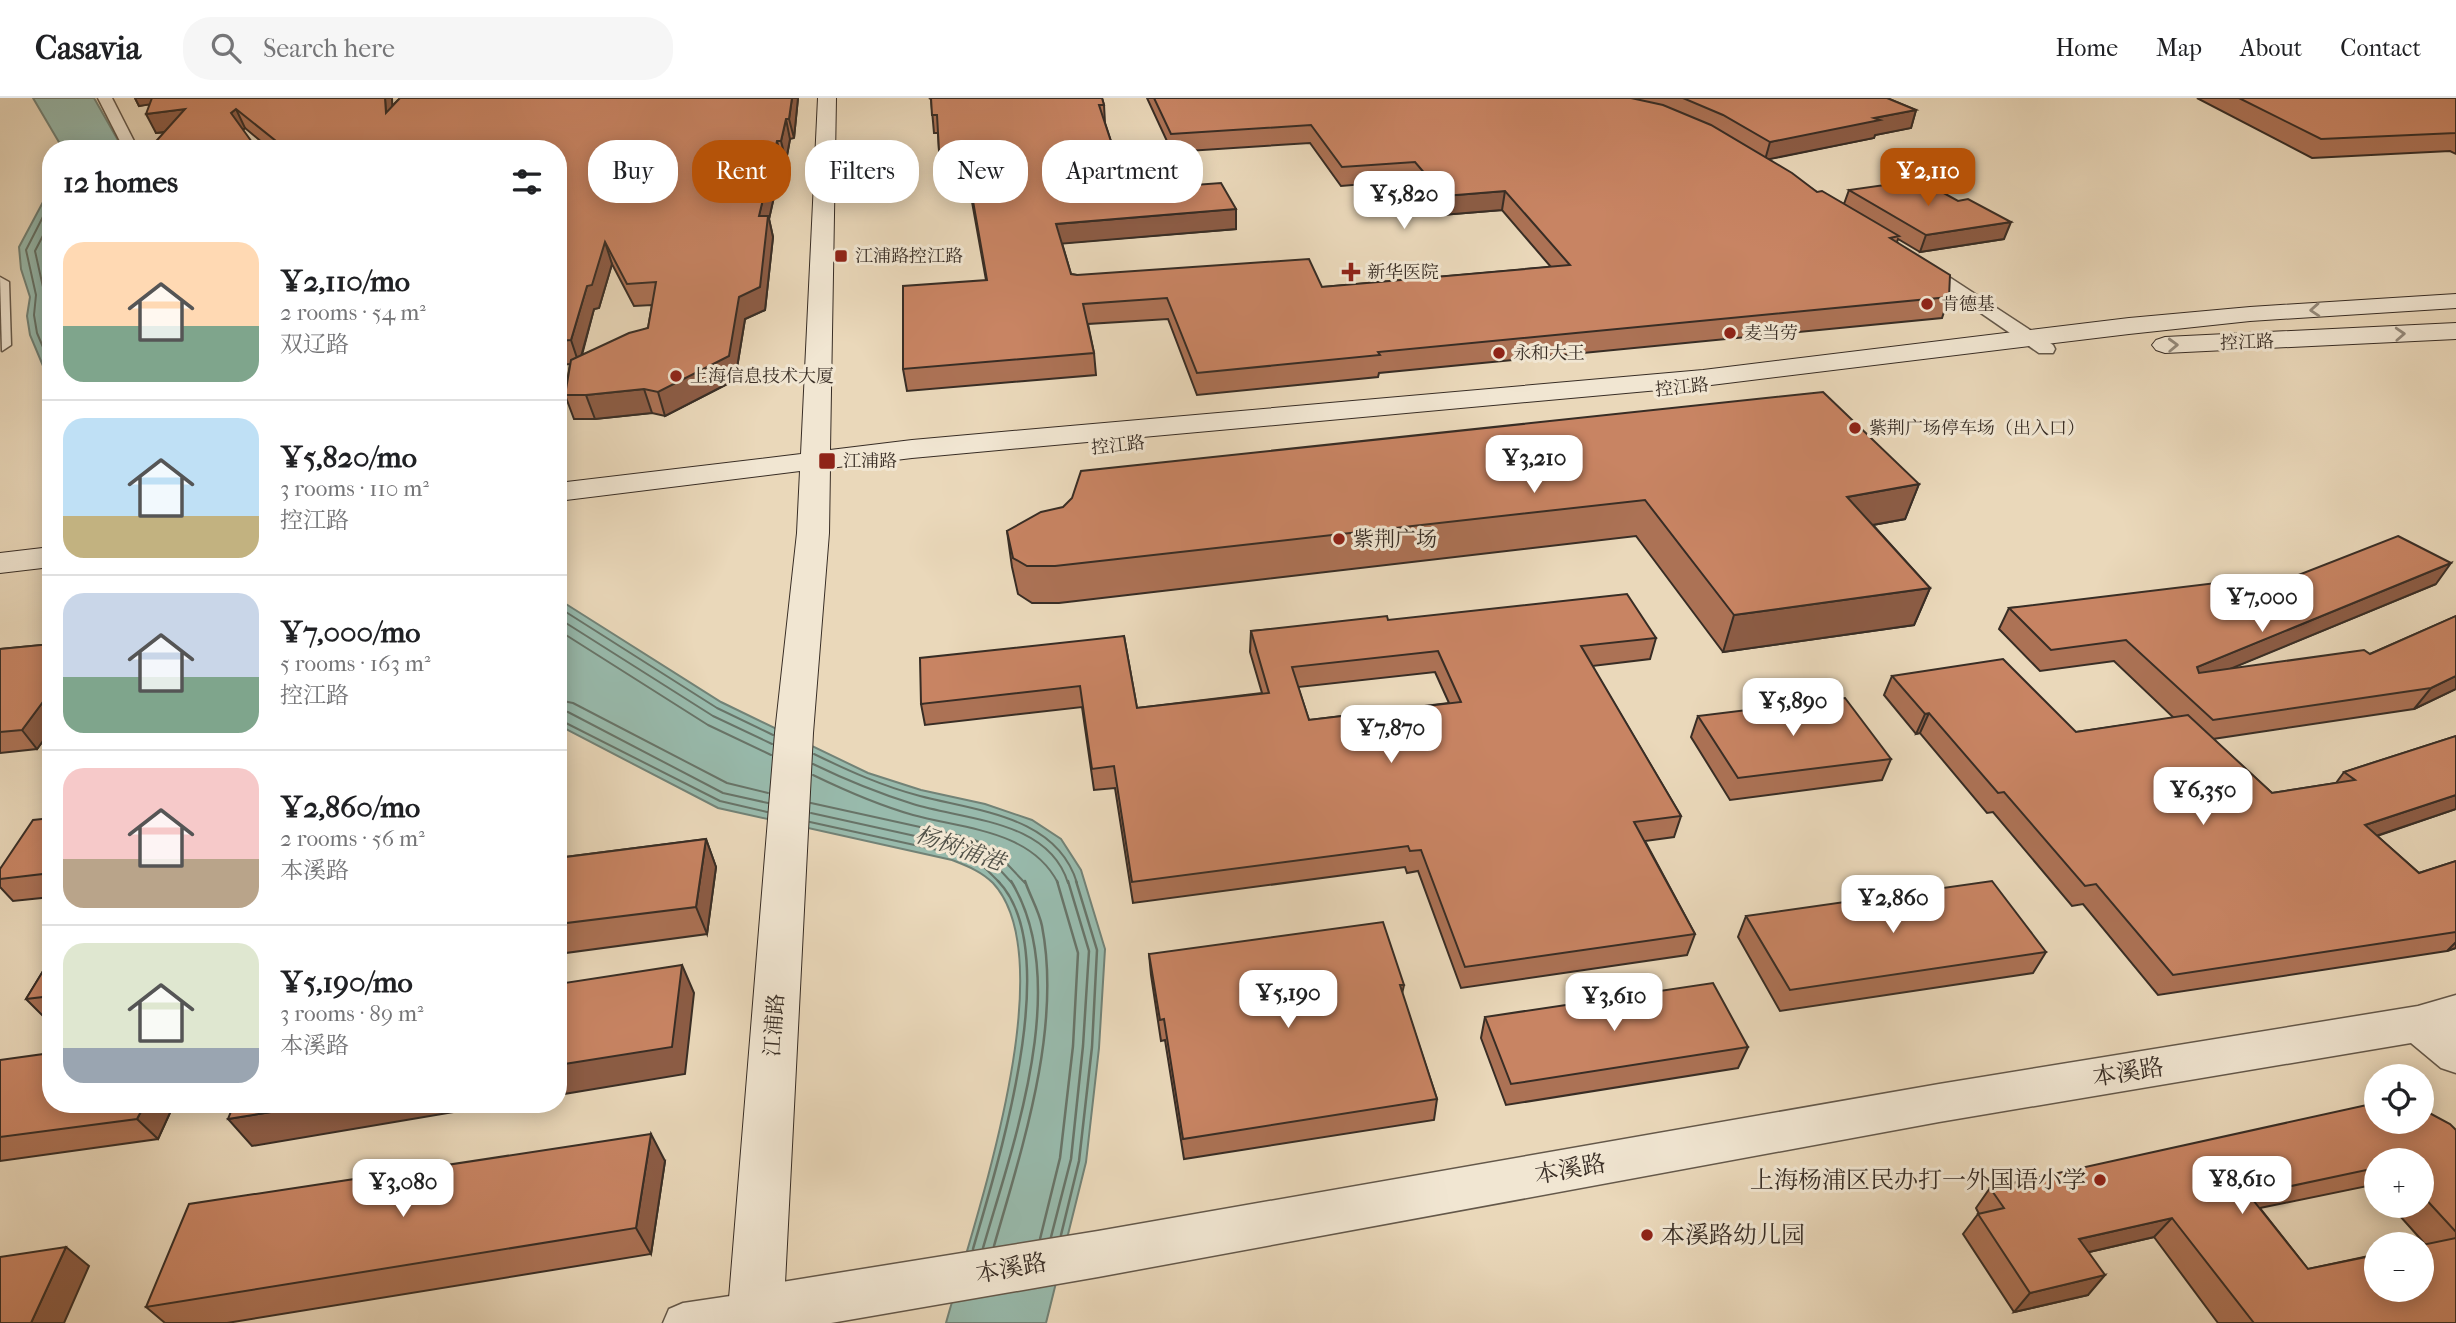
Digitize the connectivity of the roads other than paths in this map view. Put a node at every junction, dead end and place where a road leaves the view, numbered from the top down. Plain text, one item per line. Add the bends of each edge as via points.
1 (105, 98) edge
2 (827, 98) edge
3 (126, 140) edge
4 (1903, 252) edge
5 (1, 287) edge
6 (2456, 301) edge
7 (2456, 331) edge
8 (2037, 344) junction
9 (0, 345) edge
10 (817, 461) junction
11 (567, 491) edge
12 (42, 558) edge
13 (0, 563) edge
14 (2437, 1018) edge
15 (2456, 1055) edge
16 (756, 1317) edge
17 (682, 1323) edge

1 - 3 street
2 - 10 main road, 江浦路
4 - 8 street
5 - 9 street
6 -> 8 main road, 控江路 via 2250,314
8 -> 7 main road, 控江路 via 2253,342
8 - 10 main road, 控江路 via 957,461 912,449
10 - 11 main road, 控江路
10 - 16 main road, 江浦路 via 785,847
12 - 13 main road
14 - 15 street
14 - 16 street, 本溪路 via 884,1290
16 - 17 street, 本溪路

